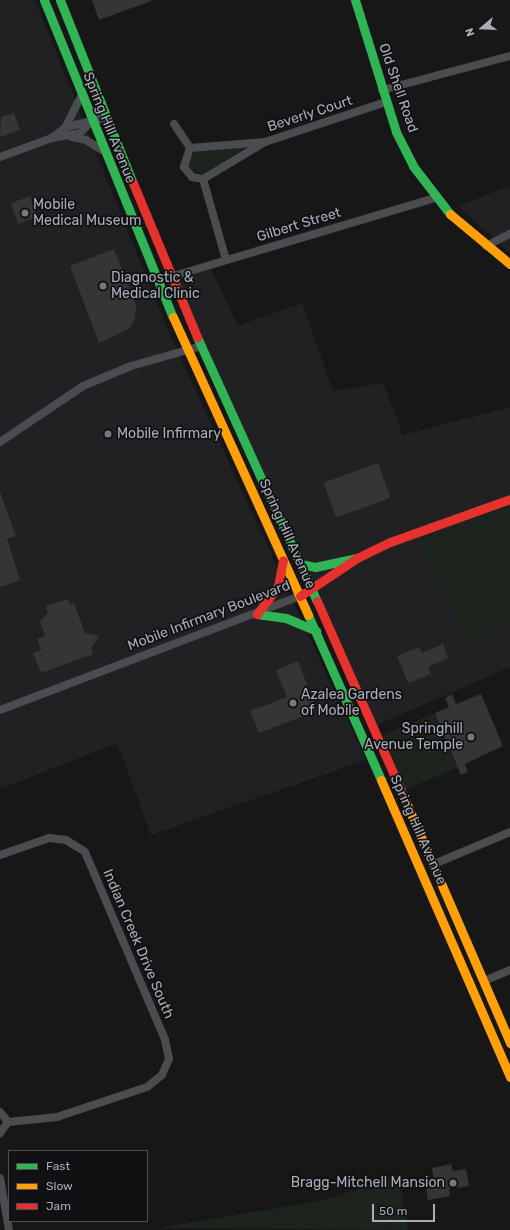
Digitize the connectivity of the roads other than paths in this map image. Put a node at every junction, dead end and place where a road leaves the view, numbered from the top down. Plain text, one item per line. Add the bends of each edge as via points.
1 (44, 0) edge
2 (60, 0) edge
3 (355, 0) edge
4 (510, 56) edge
5 (382, 90) junction
6 (81, 96) junction
7 (386, 102) junction
8 (105, 118) junction
9 (91, 122) junction
10 (174, 124) dead end
11 (66, 127) junction
12 (70, 137) junction
13 (52, 138) junction
14 (264, 142) junction
15 (190, 148) junction
16 (102, 150) junction
17 (0, 157) edge
18 (203, 179) junction
19 (434, 198) junction
20 (510, 234) edge
21 (486, 246) junction
22 (226, 260) junction
23 (510, 264) edge
24 (170, 278) junction
25 (202, 346) junction
26 (188, 351) junction
27 (0, 442) edge
28 (510, 499) edge
29 (357, 558) junction
30 (283, 559) junction
31 (300, 564) junction
32 (312, 589) junction
33 (300, 596) junction
34 (256, 614) junction
35 (316, 631) junction
36 (0, 710) edge
37 (510, 832) edge
38 (0, 855) edge
39 (434, 864) junction
40 (510, 970) edge
41 (484, 981) junction
42 (510, 1043) edge
43 (510, 1076) edge
44 (0, 1112) edge
45 (8, 1122) junction
46 (0, 1133) edge
47 (0, 1178) edge
48 (6, 1230) edge

1 - 6 main road, Spring Hill Avenue
2 - 8 main road, Spring Hill Avenue
3 - 5 main road, Old Shell Road
4 - 5 street
5 - 7 main road, Old Shell Road
6 - 9 main road, Spring Hill Avenue
6 - 11 street
7 - 14 street, Beverly Court
7 - 19 main road, Old Shell Road via 396,132
8 - 9 street
8 - 24 main road, Spring Hill Avenue
9 - 11 street via 80,121
9 - 12 street via 85,131
9 - 16 main road, Spring Hill Avenue
10 - 15 street
11 - 13 street
12 - 13 street
12 - 16 street via 86,140
13 - 17 street
14 - 15 street
14 - 18 street, Beverly Court
15 - 18 street via 184,167 192,178
16 - 26 main road, Spring Hill Avenue
18 - 22 street
19 - 21 main road, Old Shell Road
19 - 22 street, Gilbert Street
20 - 21 street
21 - 23 main road, Old Shell Road
22 - 24 street, Gilbert Street
24 - 25 main road, Spring Hill Avenue
25 - 26 street
25 - 31 main road, Spring Hill Avenue
26 - 27 street via 131,366 83,386
26 - 30 main road, Spring Hill Avenue
28 - 29 main road, Mobile Infirmary Boulevard via 390,542
29 - 31 main road via 315,567
29 - 32 main road, Mobile Infirmary Boulevard
30 - 33 main road, Spring Hill Avenue
30 - 34 main road via 278,586
31 - 32 main road, Spring Hill Avenue
32 - 33 main road, Mobile Infirmary Boulevard
32 - 39 main road, Spring Hill Avenue
33 - 34 street, Mobile Infirmary Boulevard
33 - 35 main road, Spring Hill Avenue
34 - 35 main road via 286,618
34 - 36 street, Mobile Infirmary Boulevard
35 - 43 main road, Spring Hill Avenue
37 - 39 street
38 - 45 street, Indian Creek Drive South via 49,838 66,840 85,852 164,1040 169,1059 166,1068 147,1087 57,1117
39 - 41 main road, Spring Hill Avenue
40 - 41 street
41 - 42 main road, Spring Hill Avenue
44 - 45 street
45 - 46 street
47 - 48 street

